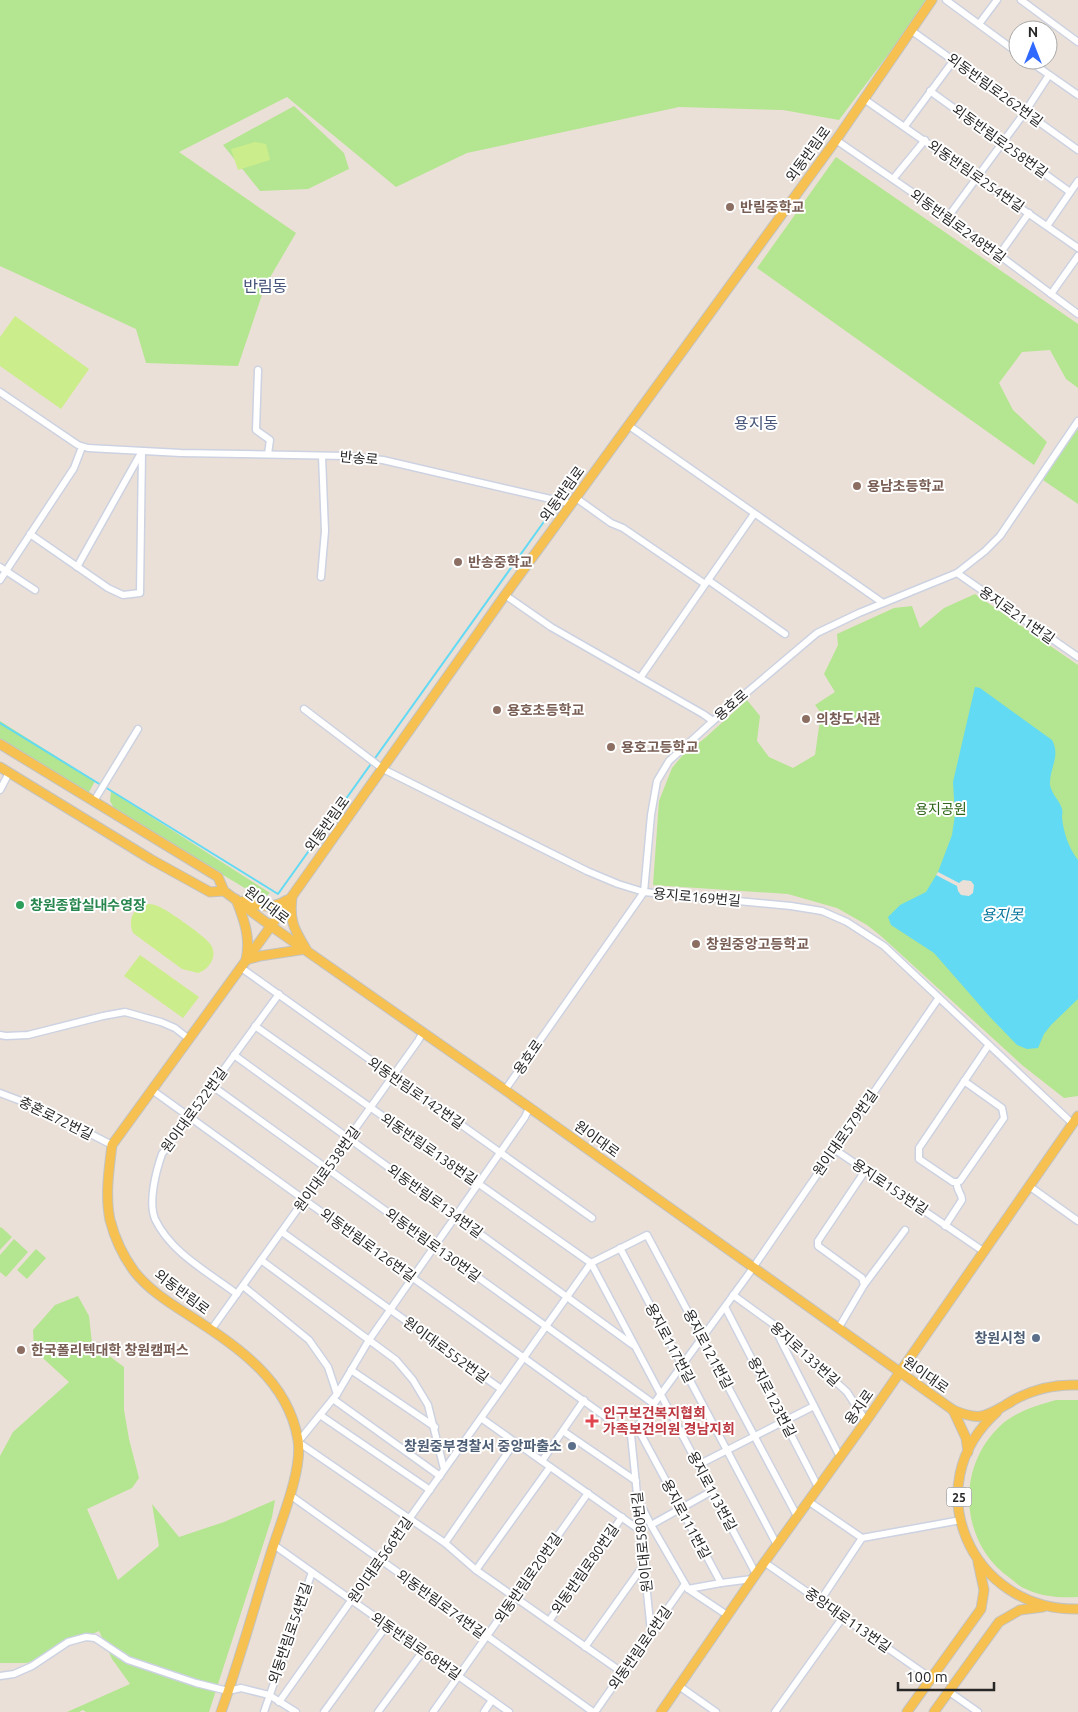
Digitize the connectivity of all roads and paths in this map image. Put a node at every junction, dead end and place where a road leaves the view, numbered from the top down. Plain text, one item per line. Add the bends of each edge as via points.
1 (932, 0) edge
2 (946, 0) edge
3 (996, 0) edge
4 (1021, 0) edge
5 (979, 24) junction
6 (912, 31) junction
7 (1078, 42) edge
8 (1008, 46) edge
9 (954, 60) junction
10 (1042, 70) edge
11 (1049, 75) junction
12 (930, 91) junction
13 (1078, 96) edge
14 (864, 99) junction
15 (1025, 112) junction
16 (905, 126) junction
17 (836, 140) junction
18 (925, 140) junction
19 (1001, 142) junction
20 (1078, 149) edge
21 (977, 176) junction
22 (893, 180) junction
23 (1078, 181) edge
24 (1070, 192) junction
25 (1029, 213) junction
26 (948, 217) junction
27 (1047, 226) junction
28 (1078, 248) edge
29 (999, 255) junction
30 (1078, 256) edge
31 (1051, 294) junction
32 (1078, 314) edge
33 (258, 370) dead end
34 (0, 392) edge
35 (1078, 421) edge
36 (628, 425) junction
37 (82, 447) junction
38 (142, 452) junction
39 (268, 454) junction
40 (322, 456) junction
41 (574, 501) junction
42 (754, 514) junction
43 (30, 534) junction
44 (77, 567) junction
45 (3, 569) edge
46 (957, 573) junction
47 (321, 577) dead end
48 (0, 580) edge
49 (707, 582) junction
50 (35, 590) dead end
51 (505, 595) junction
52 (883, 603) junction
53 (785, 634) dead end
54 (1078, 657) edge
55 (640, 678) junction
56 (304, 709) dead end
57 (713, 721) junction
58 (138, 729) dead end
59 (0, 744) edge
60 (0, 767) edge
61 (380, 767) junction
62 (9, 773) junction
63 (0, 790) edge
64 (94, 801) junction
65 (224, 891) junction
66 (644, 892) junction
67 (292, 897) junction
68 (236, 899) junction
69 (271, 926) junction
70 (306, 949) junction
71 (246, 960) junction
72 (240, 968) junction
73 (278, 994) junction
74 (938, 999) junction
75 (255, 1026) junction
76 (423, 1032) junction
77 (0, 1034) edge
78 (189, 1039) junction
79 (988, 1046) junction
80 (234, 1055) junction
81 (393, 1076) junction
82 (964, 1081) junction
83 (211, 1086) junction
84 (152, 1090) junction
85 (505, 1090) junction
86 (0, 1092) edge
87 (370, 1107) junction
88 (529, 1108) junction
89 (189, 1116) junction
90 (1075, 1120) edge
91 (348, 1138) junction
92 (112, 1145) junction
93 (834, 1149) junction
94 (501, 1152) junction
95 (327, 1168) junction
96 (865, 1170) junction
97 (957, 1182) junction
98 (479, 1184) junction
99 (1029, 1186) junction
100 (304, 1200) junction
101 (456, 1216) junction
102 (592, 1218) dead end
103 (1078, 1220) edge
104 (945, 1226) junction
105 (905, 1230) dead end
106 (282, 1232) junction
107 (435, 1246) junction
108 (620, 1248) junction
109 (983, 1251) junction
110 (261, 1260) junction
111 (590, 1263) junction
112 (753, 1268) junction
113 (598, 1276) joint
114 (413, 1278) junction
115 (864, 1285) junction
116 (243, 1286) junction
117 (237, 1294) junction
118 (734, 1295) junction
119 (566, 1297) junction
120 (725, 1307) junction
121 (390, 1310) junction
122 (773, 1324) junction
123 (546, 1326) junction
124 (838, 1329) junction
125 (211, 1330) junction
126 (703, 1338) junction
127 (369, 1340) junction
128 (636, 1347) junction
129 (524, 1357) junction
130 (682, 1366) junction
131 (351, 1370) junction
132 (899, 1372) junction
133 (1078, 1385) edge
134 (501, 1389) junction
135 (661, 1395) junction
136 (335, 1396) junction
137 (584, 1400) junction
138 (1011, 1402) junction
139 (654, 1404) junction
140 (814, 1406) junction
141 (953, 1410) junction
142 (320, 1415) junction
143 (481, 1418) junction
144 (784, 1421) junction
145 (866, 1421) junction
146 (435, 1427) junction
147 (637, 1427) junction
148 (563, 1430) junction
149 (631, 1435) junction
150 (755, 1436) junction
151 (298, 1442) junction
152 (515, 1442) junction
153 (727, 1450) junction
154 (968, 1452) junction
155 (840, 1457) junction
156 (542, 1461) junction
157 (698, 1465) junction
158 (550, 1467) junction
159 (444, 1469) junction
160 (440, 1476) junction
161 (636, 1482) junction
162 (818, 1487) junction
163 (430, 1490) junction
164 (712, 1491) junction
165 (588, 1493) junction
166 (290, 1495) junction
167 (638, 1500) junction
168 (808, 1501) junction
169 (681, 1508) junction
170 (797, 1516) junction
171 (622, 1517) junction
172 (408, 1519) junction
173 (961, 1520) junction
174 (651, 1525) junction
175 (641, 1531) junction
176 (862, 1538) junction
177 (445, 1543) junction
178 (274, 1545) junction
179 (776, 1545) junction
180 (977, 1559) junction
181 (380, 1560) junction
182 (764, 1562) junction
183 (645, 1563) junction
184 (476, 1570) junction
185 (312, 1572) junction
186 (754, 1576) junction
187 (721, 1583) junction
188 (687, 1586) junction
189 (515, 1597) junction
190 (352, 1600) junction
191 (820, 1601) junction
192 (1046, 1607) junction
193 (1078, 1609) edge
194 (727, 1615) junction
195 (843, 1617) junction
196 (549, 1621) junction
197 (387, 1626) junction
198 (651, 1632) junction
199 (487, 1636) junction
200 (585, 1647) junction
201 (423, 1651) junction
202 (623, 1673) junction
203 (0, 1676) edge
204 (458, 1676) junction
205 (932, 1679) junction
206 (679, 1686) junction
207 (228, 1691) junction
208 (948, 1691) junction
209 (269, 1695) junction
210 (492, 1700) junction
211 (279, 1702) junction
212 (221, 1712) edge
213 (264, 1712) edge
214 (296, 1712) edge
215 (324, 1712) edge
216 (378, 1712) edge
217 (433, 1712) edge
218 (484, 1712) edge
219 (508, 1712) edge
220 (594, 1712) edge
221 (661, 1712) edge
222 (716, 1712) edge
223 (775, 1712) edge
224 (907, 1712) edge
225 (934, 1712) edge
226 (978, 1712) edge

1 - 6 main road, 외동반림로
2 - 5 street
3 - 5 street
4 - 7 street
5 - 8 street
6 - 9 street, 외동반림로262번길
6 - 14 main road, 외동반림로
9 - 12 street
9 - 15 street, 외동반림로262번길
10 - 11 street
11 - 13 street
11 - 15 street
12 - 16 street
12 - 19 street, 외동반림로258번길
14 - 16 street, 외동반림로254번길
14 - 17 main road, 외동반림로
15 - 19 street
15 - 20 street, 외동반림로262번길
16 - 18 street, 외동반림로254번길
17 - 22 street, 외동반림로248번길
17 - 36 main road, 외동반림로
18 - 21 street, 외동반림로254번길
18 - 22 street
19 - 21 street
19 - 24 street, 외동반림로258번길
21 - 25 street, 외동반림로254번길
21 - 26 street
22 - 26 street, 외동반림로248번길
23 - 24 street
24 - 27 street
25 - 27 street, 외동반림로254번길
25 - 29 street
26 - 29 street, 외동반림로248번길
27 - 28 street, 외동반림로254번길
29 - 31 street, 외동반림로248번길
30 - 31 street
31 - 32 street, 외동반림로248번길
33 - 39 street via 256,430 270,440
34 - 37 street, 반송로
35 - 46 street, 용호로 via 1000,536
36 - 41 main road, 외동반림로
36 - 42 street
37 - 38 street, 반송로
37 - 43 street via 74,468
38 - 39 street, 반송로
38 - 44 street
38 - 44 street via 140,594 123,594 108,588
39 - 40 street, 반송로
40 - 41 street, 반송로 via 384,460
40 - 47 street via 325,531
41 - 49 street
41 - 51 main road, 외동반림로
42 - 49 street
42 - 52 street
43 - 44 street
43 - 45 street
45 - 48 street
45 - 50 street
46 - 52 street, 용호로
46 - 54 street, 용지로211번길
49 - 53 street
49 - 55 street
51 - 55 street
51 - 61 main road, 외동반림로
52 - 57 street, 용호로 via 817,633
55 - 57 street
56 - 61 street, 용지로169번길
57 - 66 street, 용호로 via 669,761 657,781
58 - 64 street
59 - 64 main road, 원이대로
60 - 62 main road, 원이대로
61 - 66 street, 용지로169번길 via 587,871
61 - 67 main road, 외동반림로
62 - 63 street
62 - 65 main road, 원이대로 via 210,892
64 - 65 main road, 원이대로 via 218,877
65 - 68 main road, 원이대로
66 - 74 street, 용지로169번길 via 822,911 847,922 884,946
66 - 85 street, 용호로
67 - 68 main road via 278,906 253,905
67 - 69 main road, 외동반림로
67 - 70 main road via 293,926
68 - 69 main road, 원이대로
68 - 71 main road via 246,926 249,946
69 - 70 main road, 원이대로
69 - 71 main road, 외동반림로
70 - 71 main road
70 - 76 main road, 원이대로
71 - 72 main road, 외동반림로
72 - 73 street, 외동반림로142번길
72 - 78 main road, 외동반림로
73 - 75 street, 원이대로522번길
73 - 81 street, 외동반림로142번길
74 - 79 street, 용지로169번길
74 - 93 street, 원이대로579번길
75 - 80 street, 원이대로522번길
75 - 87 street, 외동반림로138번길
76 - 81 street, 원이대로538번길
76 - 85 main road, 원이대로
77 - 78 street via 28,1035 125,1012 161,1022
78 - 84 main road, 외동반림로
79 - 82 street
79 - 90 street, 용지로169번길
80 - 83 street, 원이대로522번길
80 - 91 street, 외동반림로134번길
81 - 87 street, 원이대로538번길
81 - 94 street, 외동반림로142번길
82 - 97 street via 919,1148 919,1159
82 - 97 street via 1002,1108 1004,1118
83 - 89 street, 원이대로522번길
83 - 95 street, 외동반림로130번길
84 - 89 street, 외동반림로126번길
84 - 92 main road, 외동반림로
85 - 88 main road, 원이대로
86 - 92 street, 충혼로72번길 via 42,1109
87 - 91 street, 원이대로538번길
87 - 98 street, 외동반림로138번길
88 - 94 street, 원이대로552번길
88 - 112 main road, 원이대로
89 - 100 street, 외동반림로126번길
89 - 117 street, 원이대로522번길 via 162,1154 155,1172 155,1218 176,1249
90 - 99 main road, 용지로
91 - 95 street, 원이대로538번길
91 - 101 street, 외동반림로134번길
92 - 125 main road, 외동반림로 via 108,1187 110,1219 119,1248 135,1273 160,1297
93 - 96 street, 용지로153번길
93 - 112 street, 원이대로579번길
94 - 98 street, 원이대로552번길
94 - 102 street, 외동반림로142번길
95 - 100 street, 원이대로538번길
95 - 107 street, 외동반림로130번길
96 - 104 street, 용지로153번길
96 - 115 street via 818,1241 818,1246 825,1252 862,1278
97 - 104 street via 956,1188 962,1200
98 - 101 street, 원이대로552번길
98 - 111 street, 외동반림로138번길
99 - 103 street
99 - 109 main road, 용지로
100 - 106 street, 원이대로538번길
100 - 114 street, 외동반림로126번길
101 - 107 street, 원이대로552번길
101 - 119 street, 외동반림로134번길
104 - 109 street, 용지로153번길
105 - 115 street
106 - 110 street, 원이대로538번길
106 - 121 street
107 - 114 street, 원이대로552번길
107 - 123 street, 외동반림로130번길
108 - 111 street
108 - 126 street, 용지로121번길 via 647,1234
108 - 130 street, 용지로117번길
109 - 132 main road, 용지로
110 - 116 street, 원이대로538번길
110 - 127 street
111 - 113 street, 외동반림로138번길
111 - 119 street, 원이대로566번길
112 - 118 street
112 - 124 main road, 원이대로
113 - 128 street, 용지로113번길
114 - 121 street, 원이대로552번길
114 - 129 street, 외동반림로126번길
115 - 124 street
116 - 117 street, 원이대로538번길
116 - 136 street via 309,1340 328,1367
117 - 125 street, 원이대로538번길
118 - 120 street
118 - 122 street, 용지로133번길
119 - 123 street, 원이대로566번길
119 - 128 street, 외동반림로134번길
120 - 126 street
120 - 144 street, 용지로123번길
121 - 127 street, 원이대로552번길
121 - 134 street, 원이대로552번길
122 - 140 street
122 - 145 street, 용지로133번길 via 847,1392
123 - 129 street, 원이대로566번길
123 - 139 street, 외동반림로130번길
124 - 132 main road, 원이대로
125 - 151 main road, 외동반림로 via 271,1380 286,1403
126 - 130 street
126 - 150 street, 용지로121번길
127 - 131 street, 원이대로552번길
127 - 146 street via 396,1360 413,1380 428,1405
128 - 135 street, 용지로113번길
129 - 134 street, 원이대로566번길
129 - 137 street, 외동반림로126번길
130 - 135 street
130 - 153 street, 용지로117번길
131 - 136 street, 원이대로552번길
131 - 146 street
132 - 141 main road, 원이대로
132 - 145 main road, 용지로
133 - 138 main road, 25 via 1046,1388
134 - 143 street, 원이대로566번길
135 - 139 street
135 - 157 street, 용지로113번길
136 - 142 street, 원이대로552번길
136 - 160 street
137 - 148 street
137 - 149 street, 외동반림로126번길
138 - 141 main road, 원이대로 via 982,1416 971,1417
138 - 154 main road, 25 via 986,1424
139 - 147 street
140 - 144 street
140 - 155 street
141 - 154 main road, 원이대로 via 966,1438
142 - 151 street, 원이대로552번길
142 - 163 street
143 - 152 street
143 - 159 street, 원이대로566번길
144 - 150 street
144 - 162 street, 용지로123번길
145 - 155 main road, 용지로
146 - 159 street
147 - 149 street
147 - 169 street, 용지로111번길
148 - 156 street
148 - 161 street, 원이대로580번길
149 - 161 street, 원이대로580번길
150 - 153 street
150 - 170 street, 용지로121번길
151 - 166 main road, 외동반림로
151 - 172 street, 외동반림로80번길
152 - 156 street
152 - 177 street
153 - 157 street
153 - 179 street, 용지로117번길
154 - 173 main road, 25 via 959,1485
155 - 162 main road, 용지로
156 - 158 street
157 - 164 street, 용지로113번길
158 - 165 street
158 - 184 street
159 - 160 street, 원이대로566번길
160 - 163 street, 원이대로566번길
161 - 167 street, 원이대로580번길
162 - 168 main road, 용지로
163 - 172 street, 원이대로566번길
164 - 169 street
164 - 186 street, 용지로113번길
165 - 171 street
165 - 189 street, 외동반림로20번길
166 - 178 main road, 외동반림로
166 - 181 street, 외동반림로74번길
167 - 174 street
167 - 175 street, 원이대로580번길
168 - 170 main road, 용지로
168 - 176 street
169 - 174 street
169 - 187 street, 용지로111번길
170 - 179 main road, 용지로
171 - 175 street
171 - 196 street, 외동반림로80번길
172 - 177 street, 외동반림로80번길
172 - 181 street, 원이대로566번길
173 - 176 street
173 - 180 main road, 25
174 - 188 street
175 - 183 street, 원이대로580번길
176 - 191 street
177 - 184 street, 외동반림로80번길
178 - 185 street, 외동반림로68번길
178 - 207 main road, 외동반림로
179 - 182 main road, 용지로
180 - 192 main road, 25 via 1007,1589
180 - 205 main road via 984,1590 981,1609
181 - 190 street, 원이대로566번길
181 - 199 street, 외동반림로74번길
182 - 186 main road, 용지로
182 - 191 street, 중앙대로113번길
183 - 198 street, 원이대로580번길
183 - 200 street
184 - 189 street, 외동반림로80번길
185 - 190 street, 외동반림로68번길
185 - 209 street, 외동반림로54번길
186 - 187 street
186 - 194 main road, 용지로
187 - 188 street
188 - 194 street
188 - 198 street, 외동반림로6번길
189 - 196 street, 외동반림로80번길
189 - 199 street, 외동반림로20번길
190 - 197 street, 외동반림로68번길
190 - 211 street, 원이대로566번길
191 - 195 street, 중앙대로113번길
192 - 193 main road, 25
192 - 208 main road via 1020,1610 998,1622
194 - 206 main road, 용지로
195 - 205 street, 중앙대로113번길
195 - 223 street
196 - 200 street, 외동반림로80번길
197 - 201 street, 외동반림로68번길
197 - 215 street
198 - 202 street, 외동반림로6번길
199 - 204 street, 외동반림로20번길
199 - 220 street, 외동반림로74번길
200 - 202 street, 외동반림로80번길
201 - 204 street, 외동반림로68번길
201 - 216 street
202 - 220 street, 외동반림로6번길
203 - 207 street via 32,1666 68,1642 86,1636 95,1638 128,1660
204 - 210 street, 외동반림로68번길
204 - 217 street, 외동반림로20번길
205 - 224 main road
206 - 221 main road, 용지로
206 - 222 street
207 - 209 street, 외동반림로54번길 via 241,1688
207 - 212 main road, 외동반림로
208 - 225 main road
208 - 226 street
209 - 211 street, 외동반림로54번길
209 - 213 street, 외동반림로54번길
210 - 218 street
210 - 219 street, 외동반림로68번길
211 - 214 street, 외동반림로54번길

